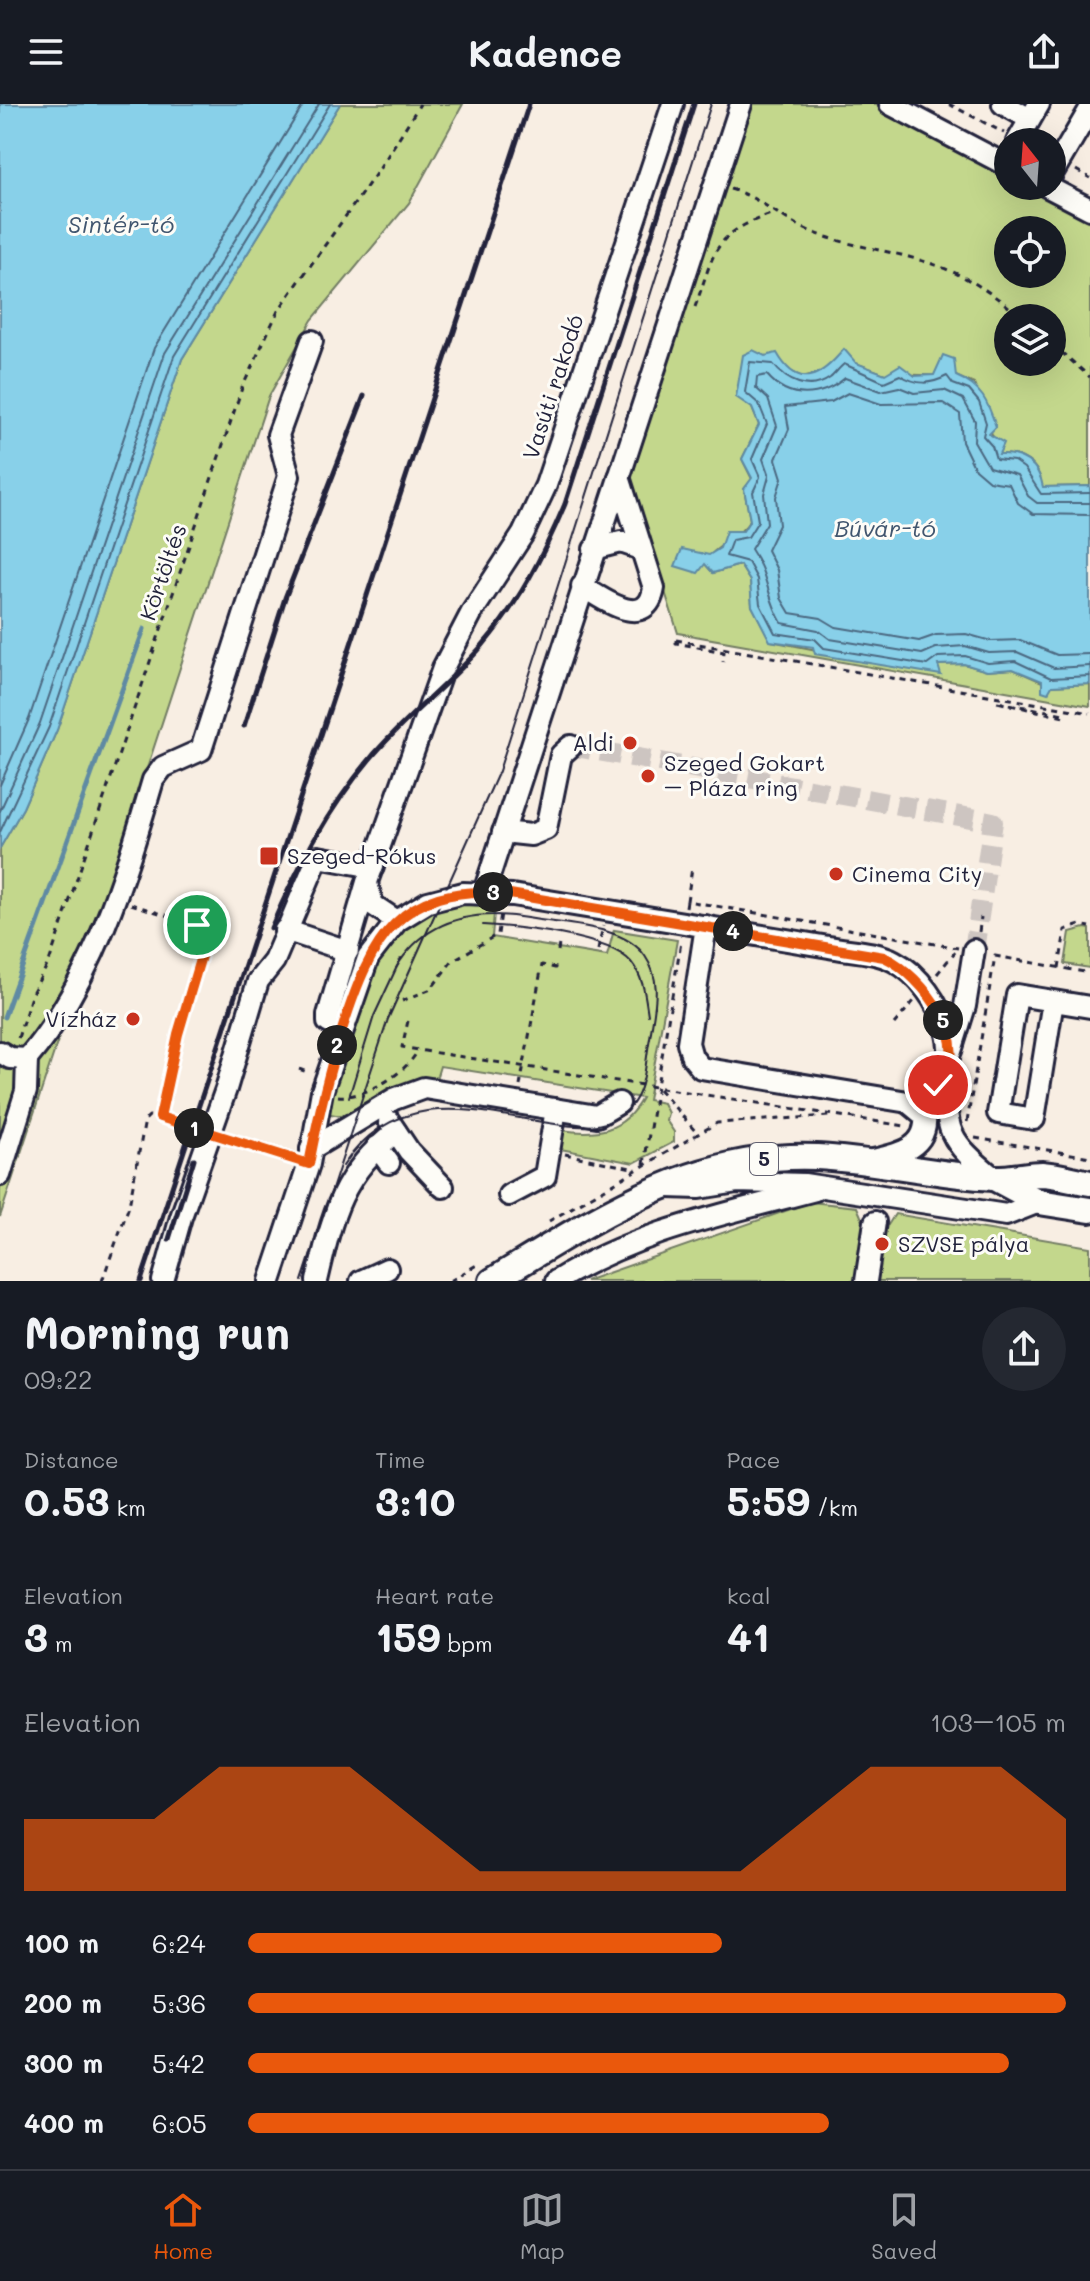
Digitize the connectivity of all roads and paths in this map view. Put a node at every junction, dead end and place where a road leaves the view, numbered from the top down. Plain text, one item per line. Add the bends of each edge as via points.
1 (420, 104) edge
2 (673, 104) edge
3 (741, 104) edge
4 (890, 104) edge
5 (949, 104) edge
6 (1003, 104) edge
7 (1090, 109) edge
8 (1034, 112) edge
9 (994, 140) edge
10 (994, 147) edge
11 (1066, 150) edge
12 (714, 185) junction
13 (1066, 196) edge
14 (1090, 209) edge
15 (774, 213) junction
16 (1006, 304) edge
17 (692, 318) dead end
18 (312, 341) dead end
19 (1066, 356) edge
20 (1090, 377) edge
21 (619, 477) junction
22 (594, 549) junction
23 (641, 549) junction
24 (582, 586) junction
25 (723, 661) dead end
26 (1014, 705) junction
27 (1090, 713) edge
28 (571, 746) dead end
29 (503, 832) junction
30 (692, 868) dead end
31 (370, 874) junction
32 (484, 892) junction
33 (118, 899) junction
34 (687, 901) dead end
35 (606, 910) junction
36 (981, 917) dead end
37 (397, 921) junction
38 (706, 926) junction
39 (1090, 927) edge
40 (285, 930) junction
41 (498, 934) dead end
42 (559, 944) dead end
43 (976, 947) joint
44 (598, 950) dead end
45 (348, 951) junction
46 (558, 951) dead end
47 (556, 962) dead end
48 (1059, 968) dead end
49 (402, 1001) dead end
50 (1053, 1001) junction
51 (1090, 1007) edge
52 (408, 1021) dead end
53 (342, 1029) junction
54 (418, 1050) junction
55 (12, 1056) edge
56 (949, 1063) junction
57 (524, 1068) junction
58 (399, 1072) dead end
59 (659, 1089) junction
60 (517, 1102) junction
61 (908, 1102) junction
62 (619, 1103) dead end
63 (380, 1108) junction
64 (556, 1109) junction
65 (160, 1117) junction
66 (396, 1132) junction
67 (209, 1133) junction
68 (697, 1133) junction
69 (550, 1151) junction
70 (310, 1157) junction
71 (872, 1160) junction
72 (644, 1164) junction
73 (636, 1169) junction
74 (0, 1175) edge
75 (994, 1178) junction
76 (1090, 1183) edge
77 (660, 1186) junction
78 (443, 1187) dead end
79 (826, 1187) junction
80 (509, 1195) dead end
81 (607, 1199) junction
82 (1039, 1202) junction
83 (1090, 1210) edge
84 (875, 1222) dead end
85 (387, 1269) dead end
86 (102, 1281) edge
87 (163, 1281) edge
88 (270, 1281) edge
89 (317, 1281) edge
90 (361, 1281) edge
91 (492, 1281) edge
92 (556, 1281) edge
93 (866, 1281) edge

1 - 55 path, Körtöltés via 278,311 242,388 49,962 32,993
2 - 31 street, Vasúti rakodó via 546,485 443,668
3 - 12 street
4 - 10 street
5 - 9 path
6 - 8 street
7 - 11 street
12 - 15 path via 747,194
12 - 21 street
13 - 14 street
15 - 16 path via 816,234 950,270
15 - 17 path via 739,225 716,247
18 - 33 street via 278,435 289,476 201,750 163,767 153,780
19 - 20 path
21 - 22 street
21 - 23 street
22 - 23 street via 621,542
22 - 24 street
23 - 24 street via 654,588 646,605 617,609
24 - 29 street
25 - 26 path via 724,652 676,640
26 - 26 path via 1064,714 1064,717
26 - 27 path
28 - 29 street via 561,755 546,829 531,835
29 - 32 street
30 - 34 path
31 - 37 street via 373,905
31 - 40 street via 318,857
31 - 45 street, Vasúti rakodó
32 - 35 street
32 - 37 street via 439,898
33 - 55 street via 51,1031
33 - 65 path via 209,929
35 - 38 street
35 - 44 path
36 - 43 path
37 - 53 street via 368,958
38 - 56 street via 896,962 913,974 936,1004
38 - 61 street via 688,1043 701,1068
39 - 48 path via 1065,930
40 - 45 street
40 - 67 street via 274,961 258,981
41 - 49 path via 452,961 431,989
42 - 46 path
43 - 56 street
45 - 53 street, Vasúti rakodó via 328,1018
47 - 57 path via 555,968 542,965
50 - 50 street via 1017,995 998,1113 1034,1119
50 - 51 street
52 - 54 path via 402,1047
53 - 70 street via 322,1091
54 - 57 path
54 - 58 path
55 - 74 street via 26,1091
56 - 61 street via 930,1092
56 - 75 street via 949,1133 965,1155
57 - 59 path
57 - 60 path
59 - 68 path
59 - 68 path via 833,1115 734,1120
59 - 72 path
60 - 63 street via 436,1087 412,1091
60 - 64 street
61 - 71 street via 925,1116 922,1137 909,1150
62 - 64 street via 597,1116
63 - 66 street
63 - 70 street
64 - 69 street
65 - 67 path
65 - 86 path via 145,1120 129,1206
66 - 78 street
66 - 89 street via 383,1155 360,1163 347,1185 328,1231
67 - 70 path
67 - 87 street
68 - 72 path
69 - 73 path
69 - 80 street via 545,1176
70 - 88 street
71 - 75 main road, 5
71 - 77 main road, 5 via 763,1159
72 - 73 path
73 - 81 path
75 - 76 main road, 5 via 1042,1174
75 - 82 main road, 5
77 - 79 street via 768,1182
77 - 81 main road, 5
79 - 82 street via 1006,1215
79 - 92 street via 654,1234 603,1254
81 - 91 main road, 5
82 - 83 main road, 5
84 - 93 street
85 - 90 street

